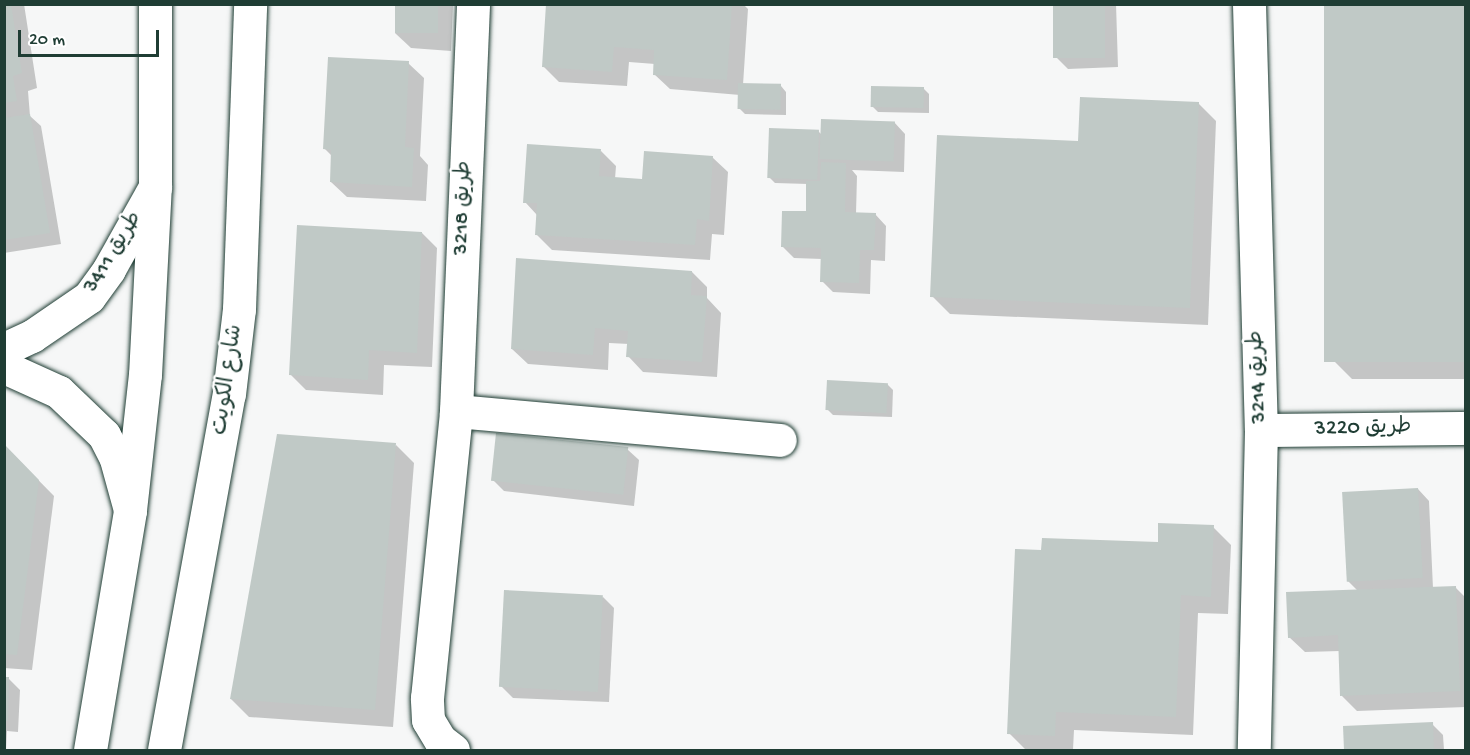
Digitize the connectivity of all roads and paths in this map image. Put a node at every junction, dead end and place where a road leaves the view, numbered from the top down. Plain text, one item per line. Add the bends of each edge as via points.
1 (155, 4) edge
2 (250, 4) edge
3 (473, 4) edge
4 (1249, 4) edge
5 (155, 187) junction
6 (4, 349) edge
7 (4, 367) edge
8 (456, 411) junction
9 (1466, 428) edge
10 (1261, 430) junction
11 (780, 440) dead end
12 (130, 510) junction
13 (90, 750) edge
14 (164, 750) edge
15 (453, 750) edge
16 (1254, 750) edge

1 - 5 street
2 - 14 street, شارع الكويت via 238,319 229,394
3 - 8 street, طريق 3218
4 - 10 street, طريق 3214
5 - 6 street, طريق 3411 via 89,297 41,330
5 - 12 street via 145,375
7 - 12 street via 59,392 104,435 116,459
8 - 11 street
8 - 15 street, طريق 3218 via 427,698 428,720 440,740
9 - 10 street, طريق 3220
10 - 16 street, طريق 3214
12 - 13 street

